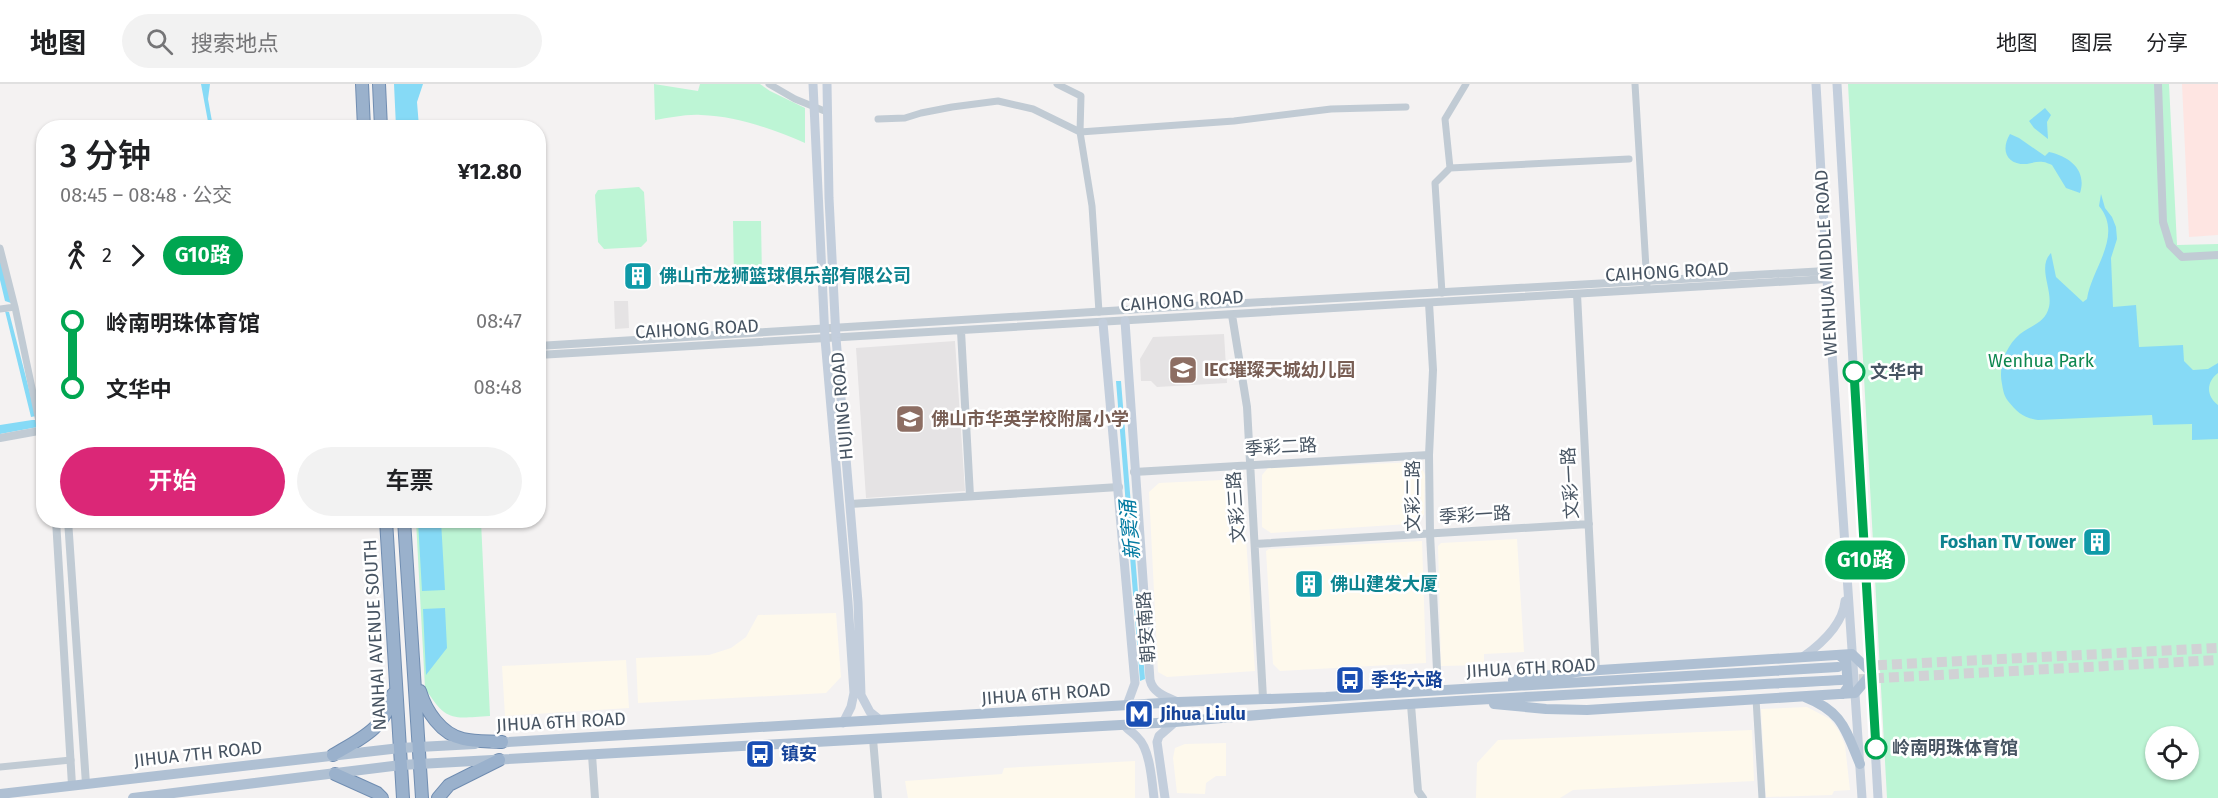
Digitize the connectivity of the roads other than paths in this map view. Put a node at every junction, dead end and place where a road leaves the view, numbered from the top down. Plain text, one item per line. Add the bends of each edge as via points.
1 (362, 84) edge
2 (380, 84) edge
3 (770, 84) edge
4 (813, 84) edge
5 (827, 84) edge
6 (1057, 84) edge
7 (1466, 84) edge
8 (1635, 84) edge
9 (1816, 84) edge
10 (1837, 84) edge
11 (2158, 84) edge
12 (813, 106) junction
13 (1407, 107) dead end
14 (827, 112) junction
15 (878, 119) dead end
16 (364, 120) edge
17 (381, 120) edge
18 (1080, 132) junction
19 (1629, 159) dead end
20 (1450, 168) junction
21 (0, 248) edge
22 (2218, 255) edge
23 (1826, 275) junction
24 (1647, 286) junction
25 (1442, 293) junction
26 (1577, 294) junction
27 (1429, 303) junction
28 (7, 308) edge
29 (1102, 312) junction
30 (1232, 315) junction
31 (1125, 321) junction
32 (1103, 323) junction
33 (961, 331) junction
34 (836, 333) junction
35 (824, 334) junction
36 (546, 346) edge
37 (546, 354) edge
38 (1129, 384) junction
39 (1111, 388) junction
40 (36, 408) edge
41 (36, 433) edge
42 (0, 438) edge
43 (1429, 455) junction
44 (1250, 465) junction
45 (1134, 472) junction
46 (1119, 487) junction
47 (970, 496) junction
48 (850, 504) junction
49 (1589, 524) junction
50 (56, 528) edge
51 (69, 528) edge
52 (386, 528) edge
53 (405, 528) edge
54 (1430, 534) junction
55 (1255, 544) junction
56 (1847, 587) junction
57 (1852, 654) junction
58 (1839, 655) junction
59 (1803, 657) junction
60 (1838, 667) tunnel mouth
61 (1596, 670) junction
62 (1872, 673) junction
63 (414, 674) junction
64 (1134, 678) junction
65 (1150, 680) junction
66 (1841, 680) tunnel mouth
67 (396, 684) junction
68 (1472, 688) junction
69 (1438, 689) junction
70 (1849, 693) junction
71 (1802, 696) junction
72 (1263, 698) junction
73 (1756, 699) junction
74 (1473, 700) junction
75 (1178, 702) junction
76 (1126, 705) junction
77 (1411, 705) junction
78 (880, 720) junction
79 (1175, 722) junction
80 (843, 723) junction
81 (1124, 725) junction
82 (873, 739) junction
83 (502, 742) junction
84 (419, 747) junction
85 (399, 748) junction
86 (592, 754) junction
87 (333, 756) junction
88 (71, 760) junction
89 (499, 760) junction
90 (420, 764) junction
91 (1860, 764) junction
92 (401, 765) junction
93 (0, 768) edge
94 (335, 774) junction
95 (86, 784) junction
96 (72, 785) junction
97 (0, 794) edge
98 (133, 798) edge
99 (382, 798) edge
100 (403, 798) edge
101 (422, 798) edge
102 (438, 798) edge
103 (595, 798) edge
104 (878, 798) edge
105 (1154, 798) edge
106 (1164, 798) edge
107 (1423, 798) edge
108 (1762, 798) edge
109 (1860, 798) edge
110 (1878, 798) edge

1 - 16 highway
2 - 17 highway
3 - 12 street
4 - 12 main road, HUJING ROAD
5 - 14 main road, HUJING ROAD
6 - 18 street via 1082,96
7 - 20 street via 1445,119
8 - 24 street
9 - 23 main road, WENHUA MIDDLE ROAD
10 - 62 main road, WENHUA MIDDLE ROAD
11 - 22 street via 2163,222 2170,245 2182,257
12 - 14 street
12 - 35 main road, HUJING ROAD
13 - 18 street via 1331,109 1234,121
14 - 34 main road, HUJING ROAD
15 - 18 street via 905,118 998,101 1034,109
18 - 29 street
19 - 20 street
20 - 25 street via 1435,183
21 - 28 street
23 - 24 street, CAIHONG ROAD
23 - 56 main road, WENHUA MIDDLE ROAD
24 - 25 street, CAIHONG ROAD
24 - 26 street, CAIHONG ROAD
25 - 29 street, CAIHONG ROAD
26 - 27 street, CAIHONG ROAD
26 - 49 street, 文彩一路
27 - 30 street, CAIHONG ROAD
27 - 43 street, 文彩二路 via 1433,370
28 - 40 street
29 - 31 street
29 - 32 street
29 - 34 street, CAIHONG ROAD
30 - 31 street, CAIHONG ROAD
30 - 44 street, 文彩三路 via 1247,407
31 - 32 street, CAIHONG ROAD
31 - 38 main road, 朝安南路
32 - 33 street, CAIHONG ROAD
32 - 39 main road, 朝安南路
33 - 34 street, CAIHONG ROAD
33 - 47 street
34 - 35 street, CAIHONG ROAD
34 - 48 main road, HUJING ROAD
35 - 36 street, CAIHONG ROAD
35 - 37 street, CAIHONG ROAD
35 - 80 main road, HUJING ROAD via 854,693
38 - 39 main road via 1117,375
38 - 45 main road, 朝安南路
39 - 46 main road, 朝安南路
41 - 42 street
43 - 44 street, 季彩二路
43 - 54 street, 文彩二路
44 - 45 street, 季彩二路
44 - 55 street, 文彩三路
45 - 65 main road, 朝安南路
46 - 47 street
46 - 64 main road, 朝安南路
47 - 48 street
48 - 78 main road, HUJING ROAD via 861,695 870,712
49 - 54 street, 季彩一路
49 - 61 street, 文彩一路
50 - 88 street
51 - 95 street
52 - 67 highway, NANHAI AVENUE SOUTH
53 - 63 highway, NANHAI AVENUE SOUTH
54 - 55 street, 季彩一路
54 - 69 street, 文彩二路
55 - 72 street, 文彩三路
56 - 57 main road, WENHUA MIDDLE ROAD
56 - 59 main road via 1845,609 1835,626
57 - 58 main road
57 - 62 main road
57 - 70 main road, WENHUA MIDDLE ROAD
58 - 59 main road
58 - 70 main road via 1846,661
59 - 61 main road
60 - 68 main road, JIHUA 6TH ROAD
61 - 68 main road
62 - 70 main road
62 - 110 main road, WENHUA MIDDLE ROAD
63 - 83 highway via 435,722 461,739
63 - 84 highway, NANHAI AVENUE SOUTH
64 - 65 main road via 1136,686 1142,689
64 - 76 main road, 朝安南路
65 - 75 main road, 朝安南路 via 1151,687
66 - 74 main road, JIHUA 6TH ROAD
67 - 85 highway, NANHAI AVENUE SOUTH
67 - 87 highway via 382,722
68 - 69 main road, JIHUA 6TH ROAD
69 - 72 main road, JIHUA 6TH ROAD
70 - 71 main road
70 - 91 main road, WENHUA MIDDLE ROAD
71 - 73 main road
71 - 91 main road via 1832,711 1842,723
72 - 75 main road, JIHUA 6TH ROAD
73 - 74 main road via 1568,710
73 - 108 street
74 - 77 main road, JIHUA 6TH ROAD
75 - 76 main road, JIHUA 6TH ROAD
76 - 78 main road, JIHUA 6TH ROAD
77 - 79 main road, JIHUA 6TH ROAD
77 - 107 street via 1418,791
78 - 80 main road, JIHUA 6TH ROAD
79 - 81 main road, JIHUA 6TH ROAD
79 - 106 main road via 1157,742
80 - 83 main road, JIHUA 6TH ROAD
81 - 82 main road, JIHUA 6TH ROAD
81 - 105 main road via 1140,738 1144,747
82 - 86 main road, JIHUA 6TH ROAD
82 - 104 street
83 - 84 main road, JIHUA 6TH ROAD
84 - 85 main road, JIHUA 6TH ROAD
84 - 90 highway, NANHAI AVENUE SOUTH
85 - 87 main road, JIHUA 7TH ROAD
85 - 92 highway, NANHAI AVENUE SOUTH
86 - 89 main road, JIHUA 6TH ROAD
86 - 103 street
87 - 95 main road, JIHUA 7TH ROAD
88 - 93 street
88 - 96 street
89 - 90 main road, JIHUA 6TH ROAD
89 - 102 highway via 449,785
90 - 92 main road, JIHUA 7TH ROAD
90 - 101 highway, NANHAI AVENUE SOUTH
91 - 109 main road, WENHUA MIDDLE ROAD
92 - 94 main road, JIHUA 7TH ROAD
92 - 100 highway, NANHAI AVENUE SOUTH
94 - 98 main road, JIHUA 7TH ROAD
94 - 99 highway
95 - 96 main road, JIHUA 7TH ROAD
96 - 97 main road, JIHUA 7TH ROAD

